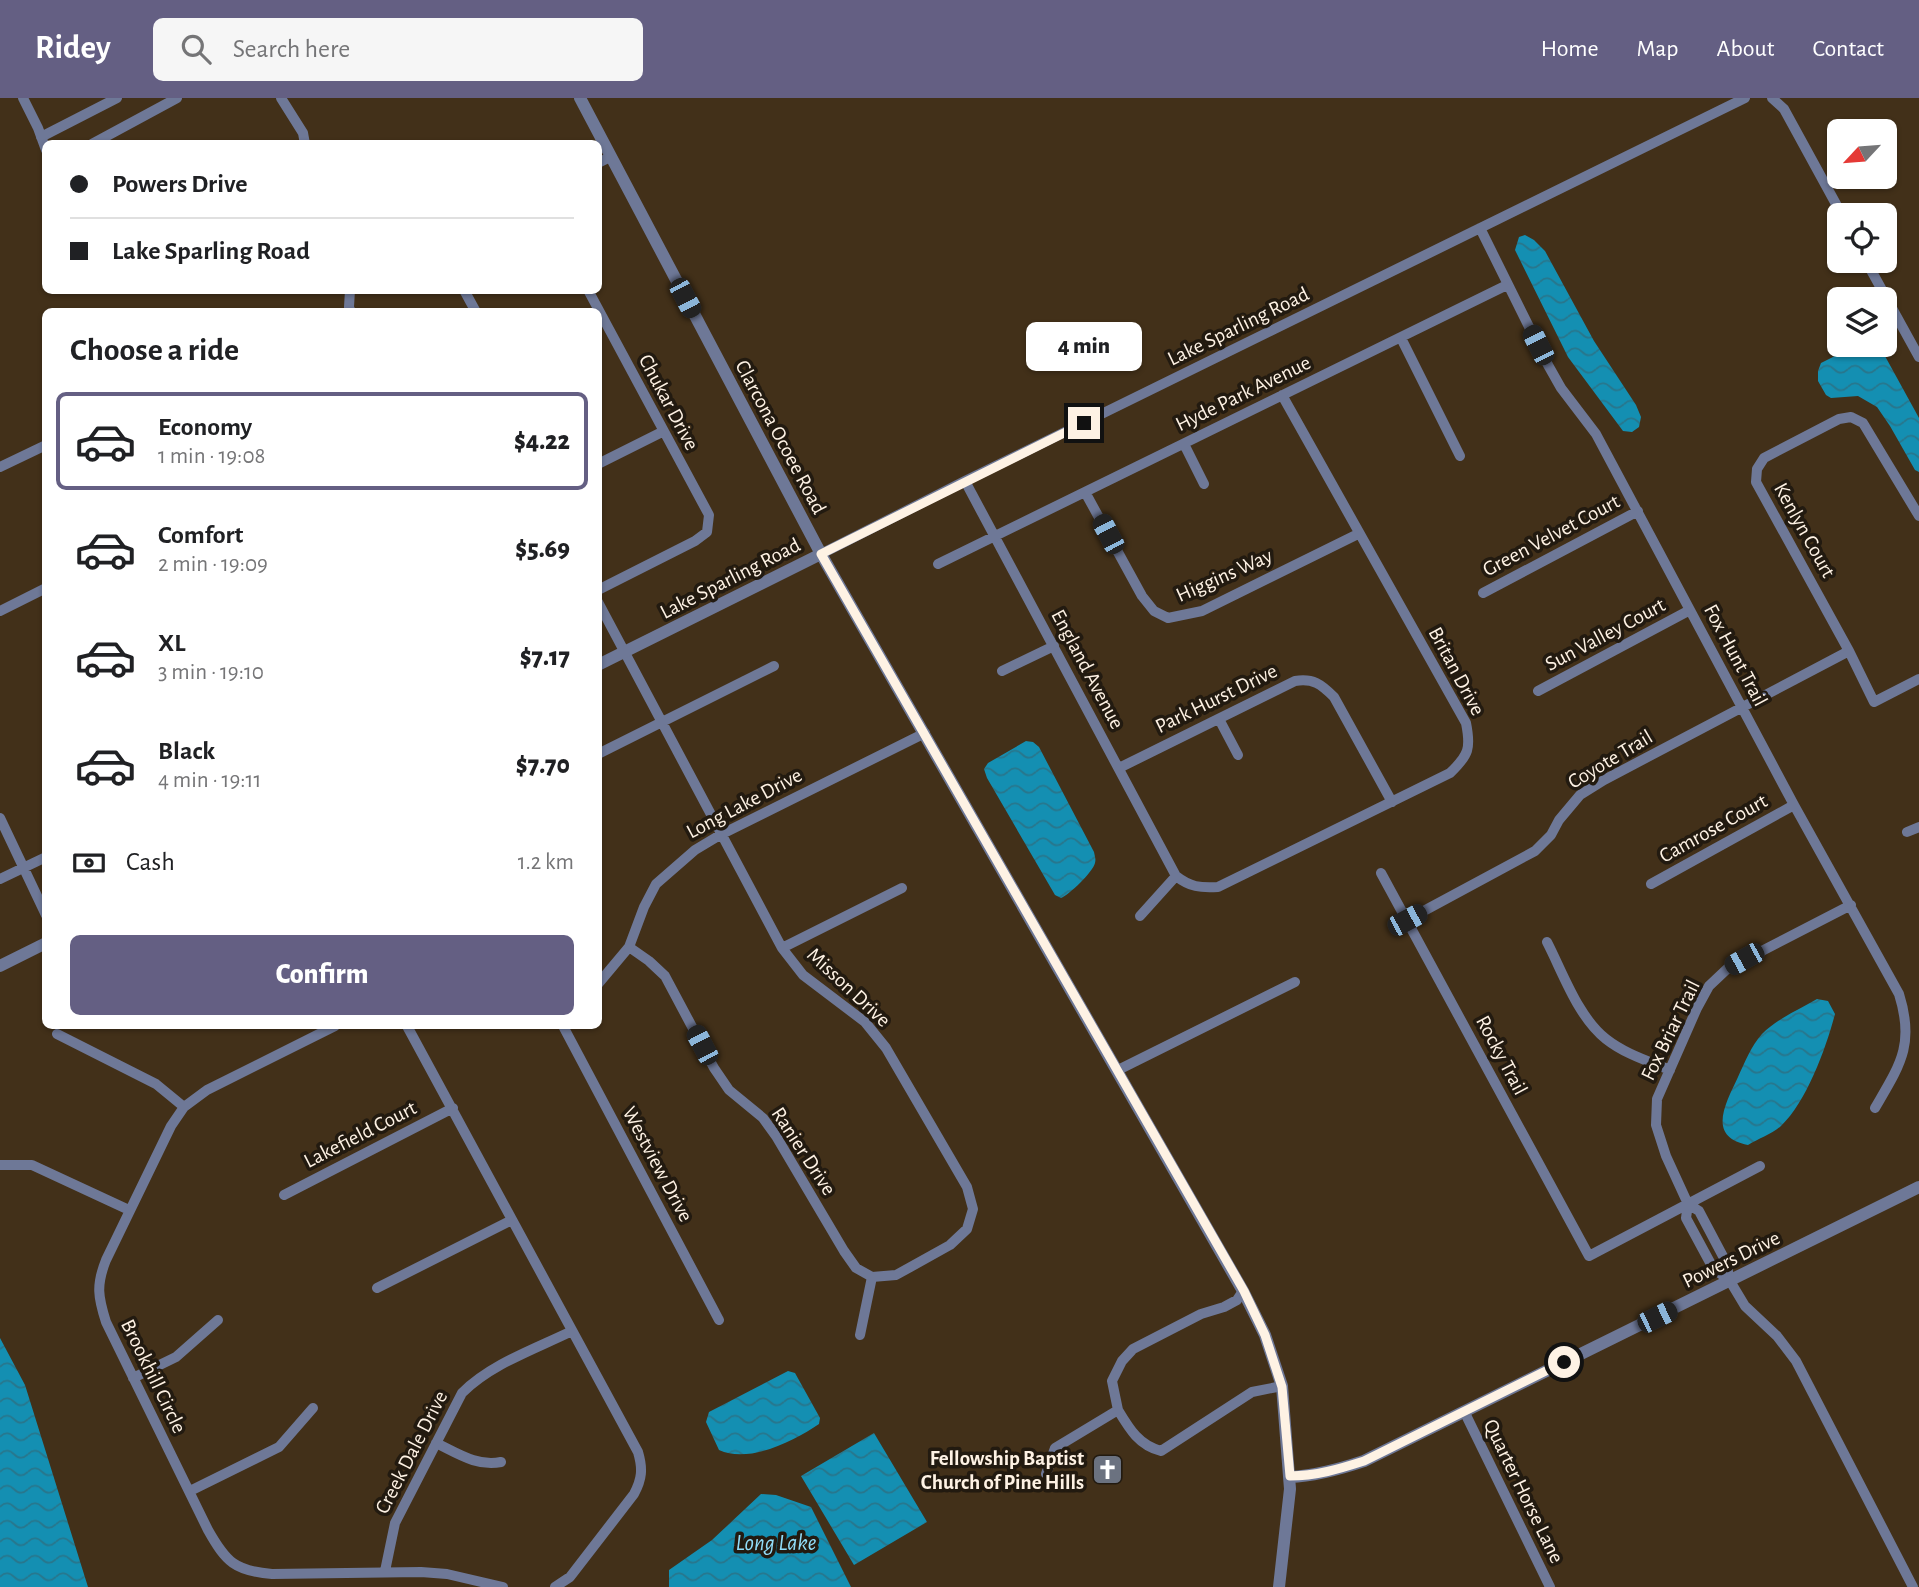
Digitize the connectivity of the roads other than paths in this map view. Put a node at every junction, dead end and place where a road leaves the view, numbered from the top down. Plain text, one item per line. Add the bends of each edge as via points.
1 (23, 98) edge
2 (117, 98) edge
3 (177, 98) edge
4 (281, 98) edge
5 (580, 98) edge
6 (1745, 98) edge
7 (1772, 98) edge
8 (41, 137) junction
9 (42, 140) edge
10 (99, 140) edge
11 (304, 140) edge
12 (596, 140) edge
13 (604, 160) edge
14 (1835, 203) edge
15 (1479, 228) junction
16 (1873, 273) edge
17 (1507, 285) junction
18 (602, 317) edge
19 (1401, 338) junction
20 (1919, 357) edge
21 (1282, 395) junction
22 (663, 432) junction
23 (1184, 444) junction
24 (42, 447) edge
25 (1460, 456) dead end
26 (602, 462) edge
27 (0, 467) edge
28 (965, 481) junction
29 (1204, 484) dead end
30 (1085, 492) junction
31 (1638, 511) junction
32 (1919, 516) edge
33 (1358, 534) junction
34 (995, 535) junction
35 (821, 554) junction
36 (938, 564) dead end
37 (602, 588) edge
38 (42, 590) edge
39 (1483, 593) dead end
40 (602, 609) edge
41 (1690, 610) junction
42 (0, 611) edge
43 (1054, 646) junction
44 (1849, 651) junction
45 (625, 652) junction
46 (602, 664) edge
47 (775, 666) dead end
48 (1002, 671) dead end
49 (1919, 679) edge
50 (1538, 691) dead end
51 (1742, 707) junction
52 (1219, 719) junction
53 (660, 723) junction
54 (925, 733) junction
55 (602, 752) edge
56 (1238, 755) dead end
57 (1118, 768) junction
58 (1392, 802) junction
59 (1794, 805) junction
60 (0, 818) edge
61 (1919, 827) edge
62 (1907, 832) dead end
63 (720, 835) junction
64 (42, 859) edge
65 (23, 868) junction
66 (1381, 873) dead end
67 (1176, 876) junction
68 (0, 879) edge
69 (1651, 884) dead end
70 (902, 888) dead end
71 (1851, 905) junction
72 (42, 907) edge
73 (1140, 916) dead end
74 (1407, 920) junction
75 (1547, 942) dead end
76 (42, 945) edge
77 (629, 947) junction
78 (782, 948) junction
79 (0, 966) edge
80 (602, 979) edge
81 (1295, 982) dead end
82 (329, 1029) edge
83 (409, 1029) edge
84 (565, 1029) edge
85 (57, 1034) dead end
86 (1118, 1070) junction
87 (1670, 1070) junction
88 (184, 1107) junction
89 (453, 1108) junction
90 (1875, 1108) dead end
91 (0, 1165) edge
92 (1760, 1166) dead end
93 (1919, 1187) edge
94 (284, 1195) dead end
95 (1688, 1204) junction
96 (129, 1210) junction
97 (512, 1220) junction
98 (872, 1277) junction
99 (1730, 1281) junction
100 (377, 1288) dead end
101 (1244, 1291) junction
102 (218, 1320) dead end
103 (719, 1320) dead end
104 (572, 1331) junction
105 (860, 1335) dead end
106 (133, 1378) junction
107 (1282, 1387) junction
108 (313, 1408) dead end
109 (1118, 1410) junction
110 (1464, 1411) junction
111 (436, 1443) junction
112 (501, 1462) dead end
113 (1046, 1474) dead end
114 (1290, 1476) junction
115 (190, 1491) junction
116 (385, 1571) junction
117 (503, 1587) edge
118 (555, 1587) edge
119 (1279, 1587) edge
120 (1550, 1587) edge
121 (1913, 1587) edge

1 - 8 street
2 - 8 street
3 - 10 street
4 - 11 street
5 - 12 street, Clarcona Ocoee Road
6 - 15 street, Lake Sparling Road
7 - 14 street via 1784,108
8 - 9 street
13 - 35 street, Clarcona Ocoee Road
15 - 17 street, Fox Hunt Trail
15 - 28 street, Lake Sparling Road
16 - 20 street
17 - 19 street, Hyde Park Avenue
17 - 31 street, Fox Hunt Trail via 1548,365 1596,434
18 - 22 street, Chukar Drive
19 - 21 street, Hyde Park Avenue
19 - 25 street
21 - 23 street, Hyde Park Avenue
21 - 33 street, Britan Drive
22 - 26 street
22 - 37 street, Chukar Drive via 709,515 707,532
23 - 29 street
23 - 30 street, Hyde Park Avenue
24 - 27 street
28 - 34 street, England Avenue
28 - 35 street, Lake Sparling Road
30 - 33 street, Higgins Way via 1142,596 1154,611 1168,618 1202,611
30 - 34 street, Hyde Park Avenue
31 - 39 street, Green Velvet Court
31 - 41 street, Fox Hunt Trail
32 - 44 street, Kenlyn Court via 1863,423 1850,417 1764,458 1757,469 1756,482
33 - 58 street, Britan Drive via 1465,723 1469,740 1464,760 1450,773
34 - 36 street, Hyde Park Avenue
34 - 43 street, England Avenue
35 - 45 street, Lake Sparling Road
35 - 54 street, Clarcona Ocoee Road
38 - 42 street
40 - 45 street, Misson Drive
41 - 50 street, Sun Valley Court
41 - 51 street, Fox Hunt Trail
43 - 48 street
43 - 57 street, England Avenue
44 - 49 street, Kenlyn Court via 1874,702
44 - 51 street, Coyote Trail
45 - 46 street, Lake Sparling Road
45 - 53 street, Misson Drive
47 - 53 street
51 - 59 street, Fox Hunt Trail
51 - 74 street, Coyote Trail via 1580,795 1535,851
52 - 56 street
52 - 57 street, Park Hurst Drive
52 - 58 street, Park Hurst Drive via 1295,681 1309,679 1322,684 1334,697
53 - 55 street
53 - 63 street, Misson Drive
54 - 63 street, Long Lake Drive
54 - 86 street, Clarcona Ocoee Road
57 - 67 street, England Avenue
58 - 67 street, Britan Drive via 1218,887 1199,888
59 - 69 street, Camrose Court
59 - 71 street, Fox Hunt Trail
60 - 65 street
61 - 62 street
63 - 77 street, Long Lake Drive via 656,884
63 - 78 street, Misson Drive
64 - 65 street
65 - 68 street
65 - 72 street
66 - 74 street, Rocky Trail
67 - 73 street
70 - 78 street
71 - 87 street, Fox Briar Trail via 1727,969 1709,986
71 - 90 street, Fox Hunt Trail via 1905,1012 1907,1037 1900,1065
74 - 95 street, Rocky Trail via 1589,1256
75 - 87 street via 1584,1013 1605,1038
76 - 79 street
77 - 80 street, Long Lake Drive
77 - 98 street, Ranier Drive via 665,976 729,1090 763,1118 856,1268
78 - 98 street, Misson Drive via 803,975 865,1022 886,1048 967,1187 973,1209 967,1229 950,1245 896,1275
81 - 86 street
82 - 88 street, Brookhill Circle via 206,1090
83 - 89 street
84 - 103 street, Westview Drive
85 - 88 street via 156,1084
86 - 101 street, Clarcona Ocoee Road
87 - 95 street, Fox Briar Trail via 1657,1099 1656,1125
88 - 96 street, Brookhill Circle
89 - 94 street, Lakefield Court
89 - 97 street
91 - 96 street via 33,1165
92 - 95 street
93 - 99 street, Powers Drive
95 - 99 street, Fox Briar Trail via 1686,1218 1713,1268
96 - 106 street, Brookhill Circle via 99,1278 98,1297
97 - 100 street
97 - 104 street
98 - 105 street
99 - 110 street, Powers Drive
99 - 121 street, Fox Briar Trail via 1745,1306 1796,1361
101 - 107 street, Clarcona Ocoee Road
101 - 109 street via 1224,1307 1133,1349 1112,1381
102 - 106 street via 176,1357
104 - 111 street, Creek Dale Drive via 474,1381 462,1393
104 - 118 street via 638,1452 641,1482 570,1577
106 - 115 street, Brookhill Circle
107 - 109 street via 1252,1392 1161,1451 1147,1447 1131,1432
107 - 114 street, Clarcona Ocoee Road
108 - 115 street via 279,1447
109 - 113 street via 1055,1448
110 - 114 street, Powers Drive via 1364,1461
110 - 120 street, Quarter Horse Lane
111 - 112 street via 488,1465
111 - 116 street, Creek Dale Drive via 394,1523
114 - 119 street, Clarcona Ocoee Road
115 - 116 street, Brookhill Circle via 218,1549 233,1566 250,1573
116 - 117 street, Brookhill Circle via 447,1574

